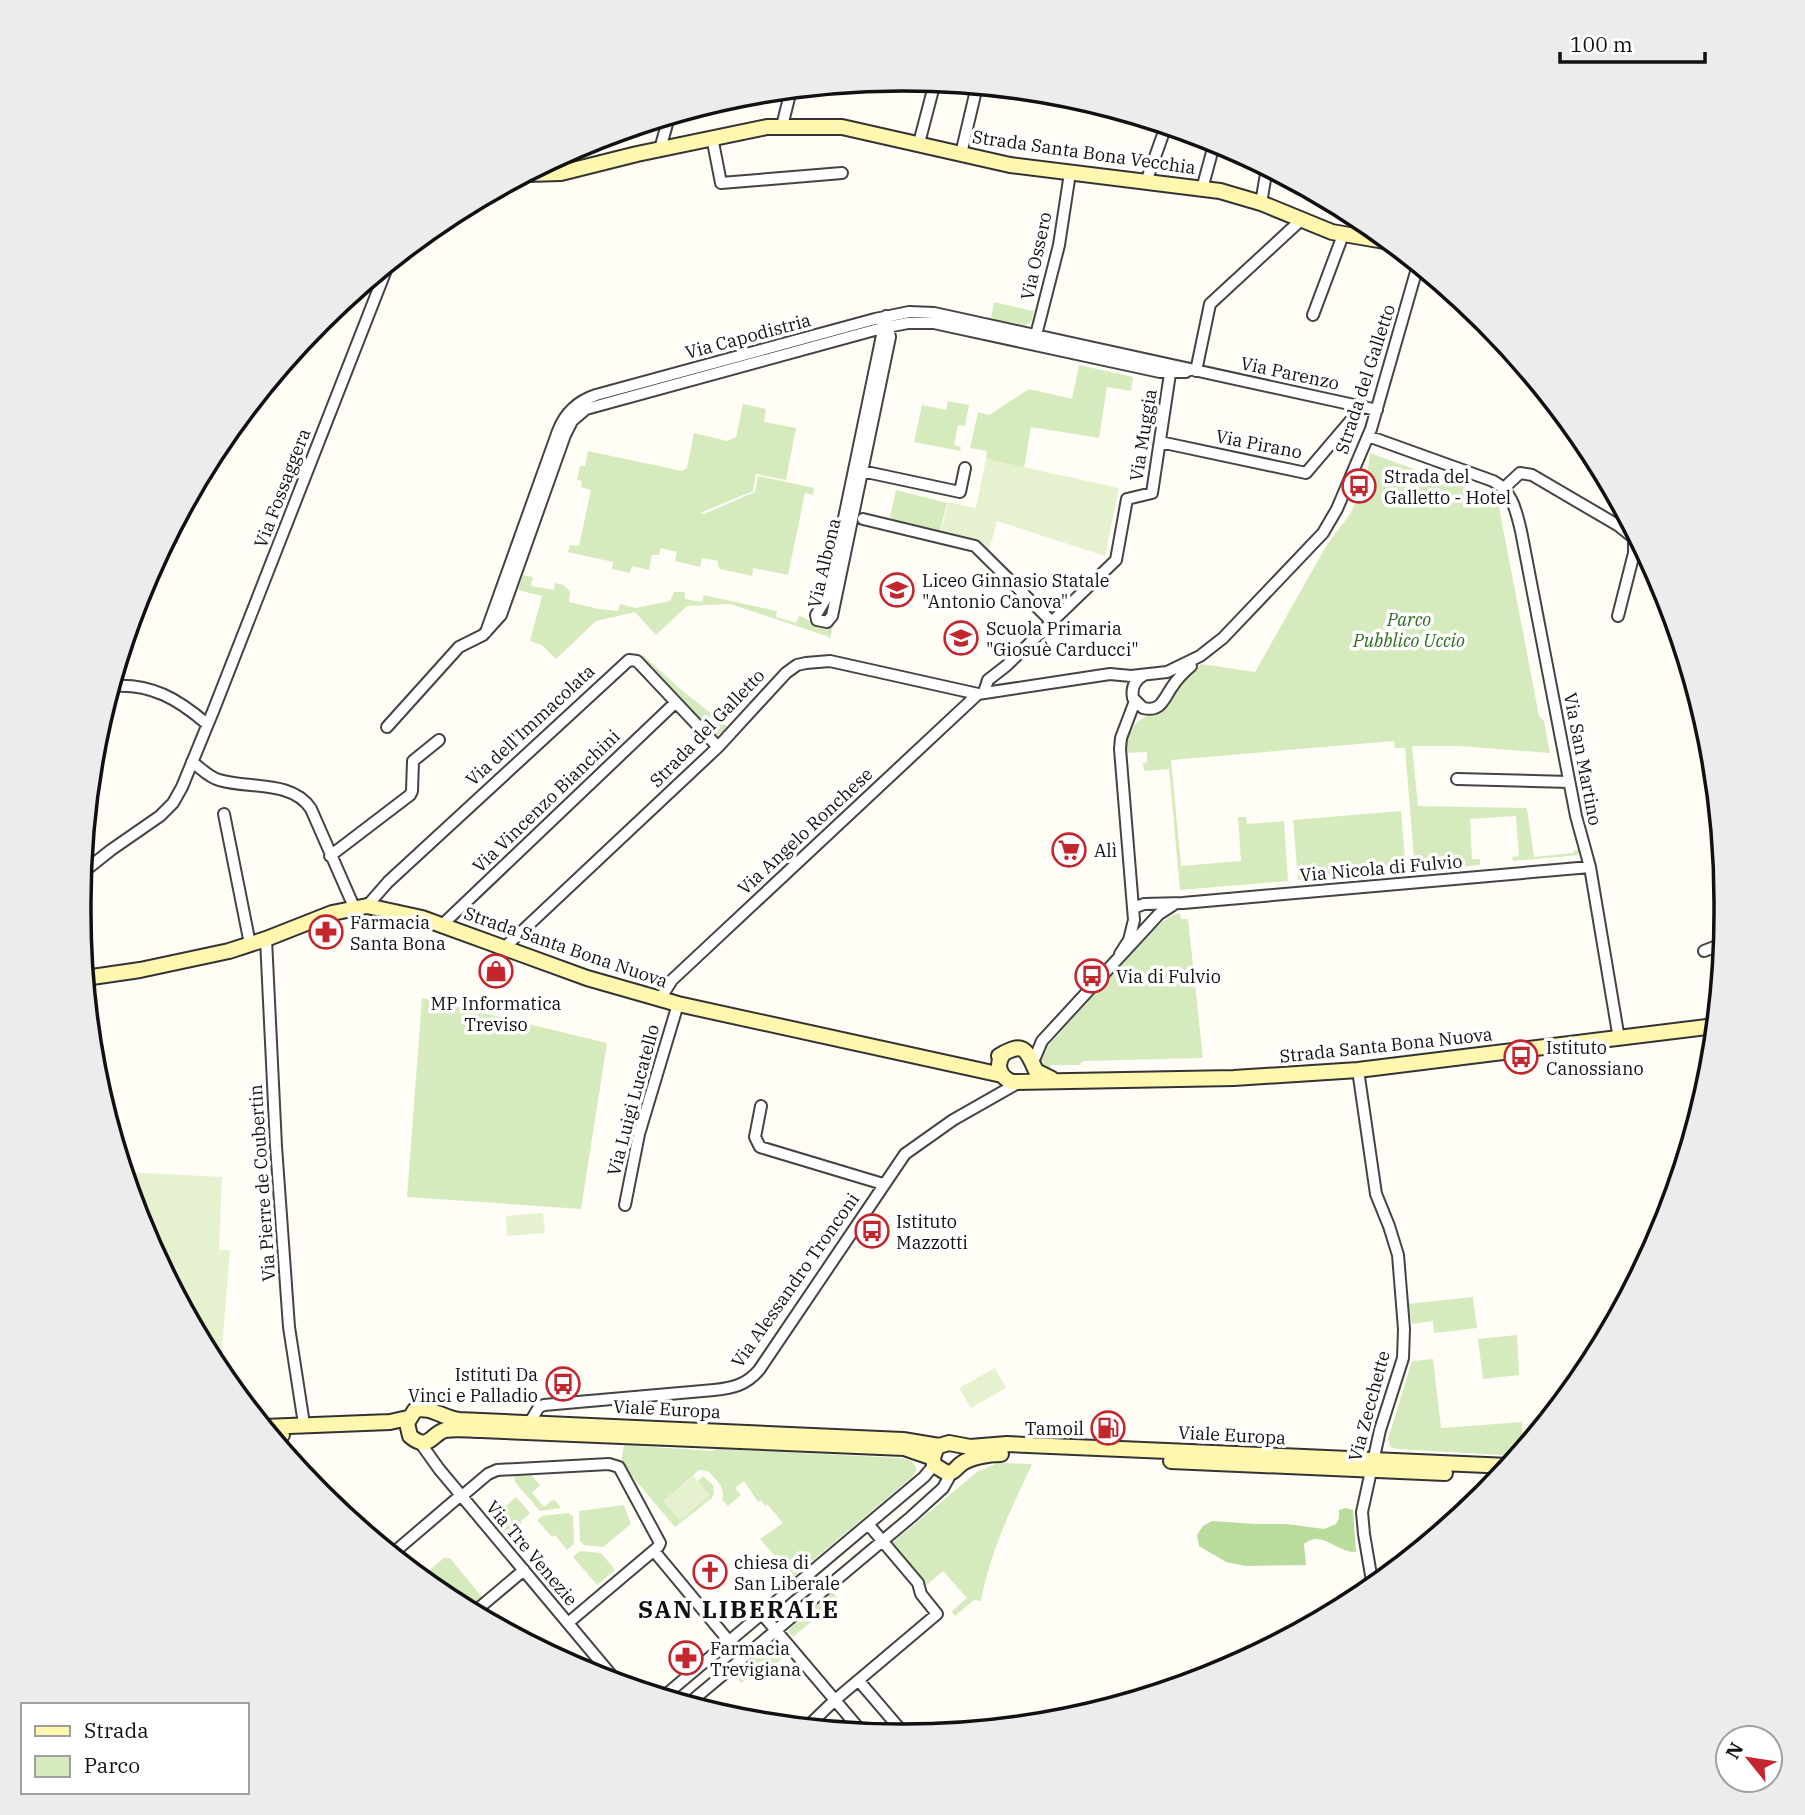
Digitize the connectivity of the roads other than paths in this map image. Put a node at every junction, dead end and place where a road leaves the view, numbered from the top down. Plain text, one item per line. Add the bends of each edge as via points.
1 (932, 92) edge
2 (975, 95) edge
3 (789, 99) edge
4 (782, 126) junction
5 (666, 127) edge
6 (1163, 134) edge
7 (712, 137) junction
8 (919, 144) junction
9 (660, 149) junction
10 (1212, 153) edge
11 (961, 154) junction
12 (547, 173) edge
13 (842, 173) dead end
14 (1070, 173) junction
15 (1265, 177) edge
16 (1146, 182) junction
17 (1202, 188) junction
18 (1261, 203) junction
19 (1301, 220) junction
20 (1343, 235) junction
21 (1368, 239) edge
22 (1415, 274) edge
23 (381, 281) edge
24 (1313, 315) dead end
25 (886, 323) junction
26 (908, 323) junction
27 (855, 335) junction
28 (1035, 340) junction
29 (883, 349) junction
30 (1171, 369) junction
31 (1196, 371) junction
32 (1363, 406) junction
33 (1377, 410) junction
34 (1368, 436) junction
35 (1160, 442) junction
36 (965, 468) dead end
37 (858, 470) junction
38 (1504, 488) junction
39 (863, 519) dead end
40 (1621, 528) edge
41 (1634, 553) edge
42 (1618, 616) dead end
43 (1051, 621) junction
44 (486, 632) junction
45 (1200, 656) junction
46 (1006, 666) junction
47 (1149, 674) junction
48 (1100, 676) junction
49 (121, 686) edge
50 (1002, 690) junction
51 (981, 693) junction
52 (1168, 693) junction
53 (1133, 697) junction
54 (675, 703) junction
55 (1153, 709) junction
56 (207, 724) junction
57 (387, 727) dead end
58 (1126, 728) junction
59 (439, 740) dead end
60 (718, 747) junction
61 (192, 762) junction
62 (1457, 779) dead end
63 (1569, 782) junction
64 (224, 814) dead end
65 (330, 856) junction
66 (92, 865) edge
67 (1590, 867) junction
68 (1132, 892) junction
69 (1152, 903) junction
70 (1175, 904) junction
71 (360, 906) junction
72 (1134, 909) junction
73 (1159, 914) junction
74 (442, 925) junction
75 (266, 939) junction
76 (250, 944) junction
77 (504, 948) junction
78 (1713, 948) edge
79 (1704, 951) dead end
80 (1119, 954) junction
81 (94, 977) edge
82 (660, 999) junction
83 (678, 1004) junction
84 (1056, 1025) junction
85 (1705, 1027) edge
86 (1619, 1039) junction
87 (1009, 1050) junction
88 (1033, 1063) junction
89 (958, 1066) junction
90 (1358, 1070) junction
91 (1012, 1079) junction
92 (1060, 1081) junction
93 (761, 1106) dead end
94 (883, 1184) junction
95 (625, 1205) dead end
96 (436, 1413) junction
97 (408, 1418) junction
98 (530, 1422) junction
99 (304, 1424) junction
100 (274, 1426) edge
101 (283, 1437) edge
102 (425, 1438) junction
103 (940, 1453) junction
104 (1371, 1465) junction
105 (1496, 1466) edge
106 (957, 1468) junction
107 (1489, 1473) edge
108 (461, 1496) junction
109 (868, 1524) junction
110 (882, 1541) junction
111 (399, 1548) edge
112 (654, 1551) junction
113 (524, 1570) junction
114 (1371, 1574) edge
115 (482, 1606) edge
116 (762, 1614) junction
117 (568, 1623) junction
118 (775, 1630) junction
119 (730, 1641) junction
120 (743, 1658) junction
121 (604, 1667) edge
122 (859, 1681) junction
123 (672, 1690) edge
124 (696, 1697) edge
125 (835, 1700) junction
126 (816, 1719) edge
127 (854, 1722) edge
128 (896, 1724) edge

1 - 8 street
2 - 11 street, Strada Santa Bona Vecchia
3 - 4 street
4 - 7 street, Strada Santa Bona Vecchia
4 - 8 street, Strada Santa Bona Vecchia via 842,127
5 - 9 street
6 - 16 street
7 - 9 street, Strada Santa Bona Vecchia
7 - 13 street via 722,183
8 - 11 street, Strada Santa Bona Vecchia
9 - 12 street, Strada Santa Bona Vecchia
10 - 17 street, Strada Santa Bona Vecchia
11 - 14 street, Strada Santa Bona Vecchia
14 - 16 street, Strada Santa Bona Vecchia
14 - 28 street, Via Ossero via 1059,245
15 - 18 street
16 - 17 street, Strada Santa Bona Vecchia
17 - 18 street, Strada Santa Bona Vecchia
18 - 19 street, Strada Santa Bona Vecchia
19 - 20 street, Strada Santa Bona Vecchia
19 - 31 street via 1210,304
20 - 21 street, Strada Santa Bona Vecchia
20 - 24 street
22 - 33 street, Strada del Galletto
23 - 56 street, Via Fossaggera
25 - 26 street, Via Capodistria
25 - 27 street, Via Capodistria
25 - 28 street, Via Capodistria via 909,312 934,313
25 - 29 street, Via Albona
25 - 44 street, Via Capodistria via 596,395 576,405 558,431
26 - 28 street, Via Capodistria
26 - 29 street, Via Albona
27 - 29 street
27 - 44 street, Via Capodistria via 595,405 579,414 565,435 501,615
28 - 30 street, Via Capodistria
29 - 37 street, Via Albona
30 - 31 street, Via Parenzo
30 - 35 street, Via Muggia
31 - 32 street, Via Parenzo
32 - 33 street, Via Parenzo
32 - 35 street, Via Pirano via 1306,473
33 - 34 street, Strada del Galletto
34 - 38 street
34 - 45 street, Strada del Galletto via 1323,533 1223,638
35 - 43 street, Via Muggia via 1152,493 1127,499 1116,560
36 - 37 street via 960,492
37 - 37 street, Via Albona via 828,595 816,615 823,622 832,616
38 - 40 street via 1520,473 1532,475
38 - 63 street, Via San Martino via 1513,501 1521,531
39 - 43 street via 975,546
41 - 42 street
43 - 46 street
44 - 57 street, Via Capodistria via 459,647
45 - 47 street, Strada del Galletto via 1178,668
45 - 52 street, Strada del Galletto
46 - 50 street
46 - 51 street via 988,680
47 - 48 street, Strada del Galletto
47 - 52 street via 1163,679
47 - 53 street via 1135,682
48 - 50 street, Strada del Galletto
48 - 53 street via 1119,680
49 - 56 street via 159,691
50 - 51 street, Strada del Galletto
51 - 60 street, Strada del Galletto via 830,661 806,663 786,673
51 - 82 street, Via Angelo Ronchese via 672,980
52 - 55 street via 1163,704
53 - 55 street via 1143,708
53 - 58 street, Via Nicola di Fulvio
54 - 60 street, Via dell'Immacolata
54 - 71 street, Via dell'Immacolata via 636,662 625,661
54 - 74 street, Via Vincenzo Bianchini
55 - 58 street
56 - 61 street, Via Fossaggera
58 - 68 street, Via Nicola di Fulvio via 1120,756
59 - 65 street via 413,761 410,795
60 - 77 street, Strada del Galletto
61 - 65 street via 216,779 275,789 304,801
61 - 66 street, Via Fossaggera via 167,810
62 - 63 street
63 - 67 street, Via San Martino
64 - 76 street
65 - 71 street
67 - 70 street, Via Nicola di Fulvio
67 - 86 street, Via San Martino
68 - 69 street
68 - 72 street, Via Nicola di Fulvio
69 - 70 street, Via Nicola di Fulvio
69 - 72 street, Via Nicola di Fulvio
70 - 73 street, Via Nicola di Fulvio
71 - 74 street, Strada Santa Bona Nuova
71 - 75 street, Strada Santa Bona Nuova
72 - 73 street via 1146,917
72 - 80 street, Via Nicola di Fulvio via 1131,935
73 - 80 street, Via Nicola di Fulvio
74 - 77 street, Strada Santa Bona Nuova
75 - 76 street, Strada Santa Bona Nuova
75 - 99 street, Via Pierre de Coubertin via 289,1327
76 - 81 street, Strada Santa Bona Nuova
77 - 82 street, Strada Santa Bona Nuova
78 - 79 street
80 - 84 street, Via Nicola di Fulvio
82 - 83 street, Strada Santa Bona Nuova
83 - 89 street, Strada Santa Bona Nuova
83 - 95 street, Via Luigi Lucatello via 639,1134
84 - 87 street via 1043,1037
84 - 88 street via 1042,1041
85 - 86 street, Strada Santa Bona Nuova
86 - 90 street, Strada Santa Bona Nuova
87 - 88 street via 1026,1051
87 - 89 street via 982,1064
87 - 91 street via 999,1062
88 - 91 street via 1032,1073
88 - 92 street via 1041,1075
89 - 91 street, Strada Santa Bona Nuova
90 - 92 street, Strada Santa Bona Nuova
90 - 104 street, Via Zecchette via 1376,1194 1398,1255 1404,1329 1403,1358
91 - 92 street, Strada Santa Bona Nuova
91 - 94 street, Via Alessandro Tronconi via 912,1146
93 - 94 street, Via Alessandro Tronconi via 755,1137 760,1147
94 - 98 street, Via Alessandro Tronconi via 748,1381 714,1390 544,1405
96 - 97 street, Viale Europa via 421,1408
96 - 98 street, Viale Europa via 459,1420
96 - 102 street via 440,1422
97 - 99 street, Viale Europa
97 - 102 street via 407,1427
98 - 103 street, Viale Europa via 911,1440
99 - 100 street, Viale Europa
101 - 102 street, Viale Europa via 390,1431
102 - 103 street, Viale Europa via 455,1429
102 - 108 street, Via Tre Venezie via 434,1463
103 - 104 street, Viale Europa via 1007,1444
103 - 106 street, Viale Europa via 942,1472
103 - 106 street via 962,1454
103 - 109 street via 924,1477
104 - 105 street, Viale Europa
104 - 106 street, Viale Europa via 1000,1454
104 - 107 street, Viale Europa
104 - 114 street, Via Zecchette via 1362,1522
106 - 110 street via 943,1488
108 - 111 street
108 - 112 street via 497,1470 616,1465 660,1543
108 - 113 street, Via Tre Venezie
109 - 110 street
109 - 116 street
110 - 118 street
110 - 122 street via 937,1614
112 - 117 street
112 - 119 street
113 - 115 street
113 - 117 street, Via Tre Venezie
116 - 118 street
116 - 119 street
117 - 121 street, Via Tre Venezie
118 - 120 street
118 - 125 street
119 - 120 street
119 - 123 street
120 - 124 street
122 - 125 street
122 - 128 street
125 - 126 street
125 - 127 street

